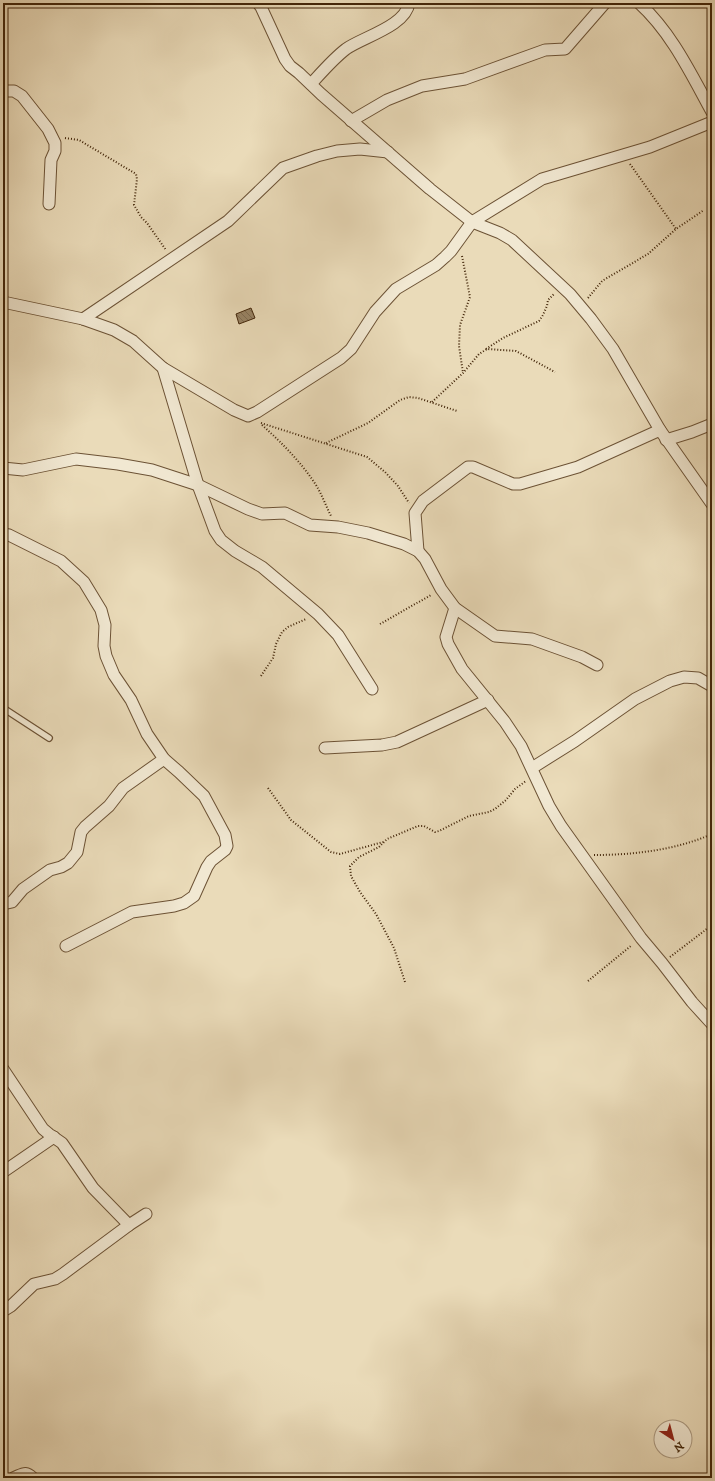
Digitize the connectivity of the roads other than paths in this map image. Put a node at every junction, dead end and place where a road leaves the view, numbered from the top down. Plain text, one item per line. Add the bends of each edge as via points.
1 (258, 3) edge
2 (409, 3) edge
3 (605, 3) edge
4 (639, 3) edge
5 (311, 84) junction
6 (3, 92) edge
7 (712, 112) edge
8 (352, 121) junction
9 (712, 122) edge
10 (388, 152) junction
11 (49, 204) dead end
12 (472, 222) junction
13 (3, 302) edge
14 (82, 319) junction
15 (163, 368) junction
16 (712, 424) edge
17 (660, 430) junction
18 (666, 440) junction
19 (3, 468) edge
20 (198, 485) junction
21 (712, 504) edge
22 (3, 534) edge
23 (418, 551) junction
24 (455, 608) junction
25 (597, 665) dead end
26 (712, 686) edge
27 (372, 689) dead end
28 (488, 700) junction
29 (3, 708) edge
30 (49, 738) dead end
31 (325, 748) dead end
32 (164, 759) junction
33 (534, 771) junction
34 (3, 904) edge
35 (66, 946) dead end
36 (712, 1024) edge
37 (3, 1069) edge
38 (54, 1137) junction
39 (3, 1172) edge
40 (146, 1214) dead end
41 (129, 1225) junction
42 (3, 1311) edge
43 (13, 1478) edge
44 (33, 1478) edge

1 - 5 street via 285,60
2 - 5 street via 401,18 347,49
3 - 8 street via 565,49 545,50 465,79 422,86 387,100
4 - 7 street via 672,40
5 - 8 street
6 - 11 street via 14,91 22,96 53,139 56,147 51,160
8 - 10 street
9 - 12 street via 650,147 542,179
10 - 12 street
10 - 14 street via 360,149 337,151 283,168 228,221
12 - 15 street via 451,251 436,265 396,289 375,312 351,349 341,358 252,415 244,415 234,410
12 - 17 street via 512,240 580,305 613,349
13 - 14 street
14 - 15 street via 114,330 132,341
15 - 20 street
16 - 18 street
17 - 18 street
17 - 23 street via 578,467 520,484 513,484 473,467 468,468 423,501 415,512
18 - 21 street
19 - 20 street via 22,470 76,459 152,470
20 - 23 street via 248,510 262,514 285,513 310,525 368,533
20 - 27 street via 215,532 221,540 262,567 318,614 338,635
22 - 32 street via 10,535 61,561 84,582 101,610 105,625 104,646 114,675
23 - 24 street via 425,559 440,589
24 - 25 street via 495,636 532,639
24 - 28 street via 447,640 462,669
26 - 33 street via 698,678 684,677 670,681 635,700
28 - 31 street via 397,742
28 - 33 street via 521,746
29 - 30 lane
32 - 34 street via 123,788 100,815 85,826 81,832 77,852 68,863 50,870 23,889 12,902
32 - 35 street via 204,796 225,835 225,850 207,867 194,896 184,903 132,912
33 - 36 street via 561,826 641,938
37 - 38 street via 43,1129
38 - 39 street
38 - 41 street via 67,1148 93,1188
40 - 41 street
41 - 42 street via 55,1279 30,1286
43 - 44 street via 25,1473

